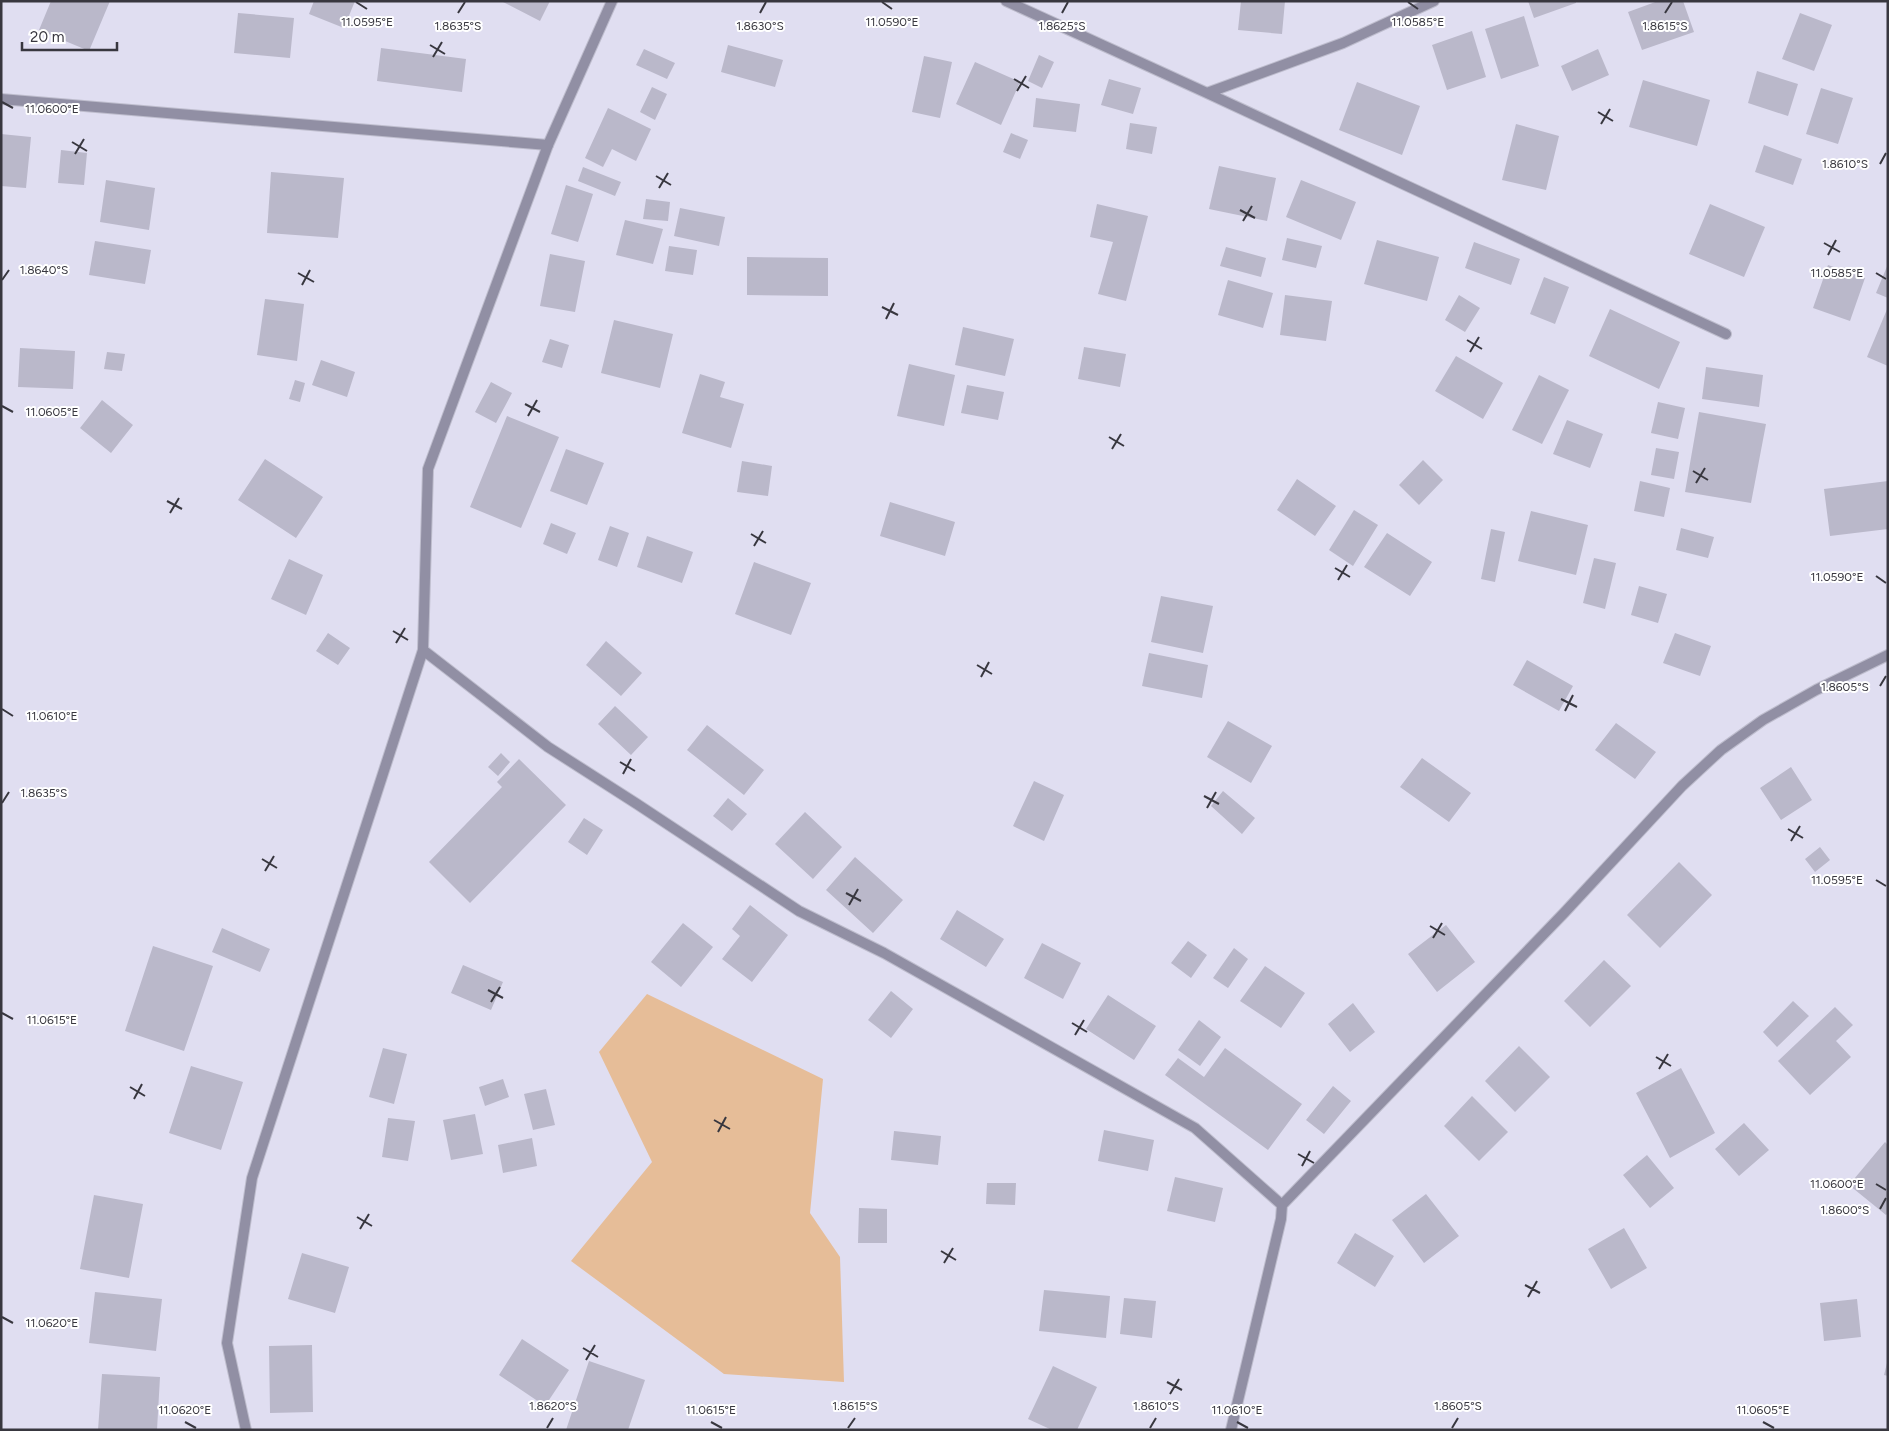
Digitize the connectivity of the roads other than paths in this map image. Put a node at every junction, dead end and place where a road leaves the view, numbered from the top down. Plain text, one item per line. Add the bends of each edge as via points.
1 (612, 1) edge
2 (1006, 1) edge
3 (1434, 1) edge
4 (1207, 93) junction
5 (1, 99) edge
6 (548, 145) junction
7 (1726, 334) dead end
8 (423, 650) junction
9 (1888, 655) edge
10 (1282, 1204) junction
11 (246, 1430) edge
12 (1230, 1430) edge

1 - 6 street
2 - 4 street
3 - 4 street via 1343,43
4 - 7 street
5 - 6 street
6 - 8 street via 428,469
8 - 10 street via 548,747 799,911 884,953 1195,1128
8 - 11 street via 252,1178 227,1343
9 - 10 street via 1764,720 1722,750 1682,786 1564,913
10 - 12 street

